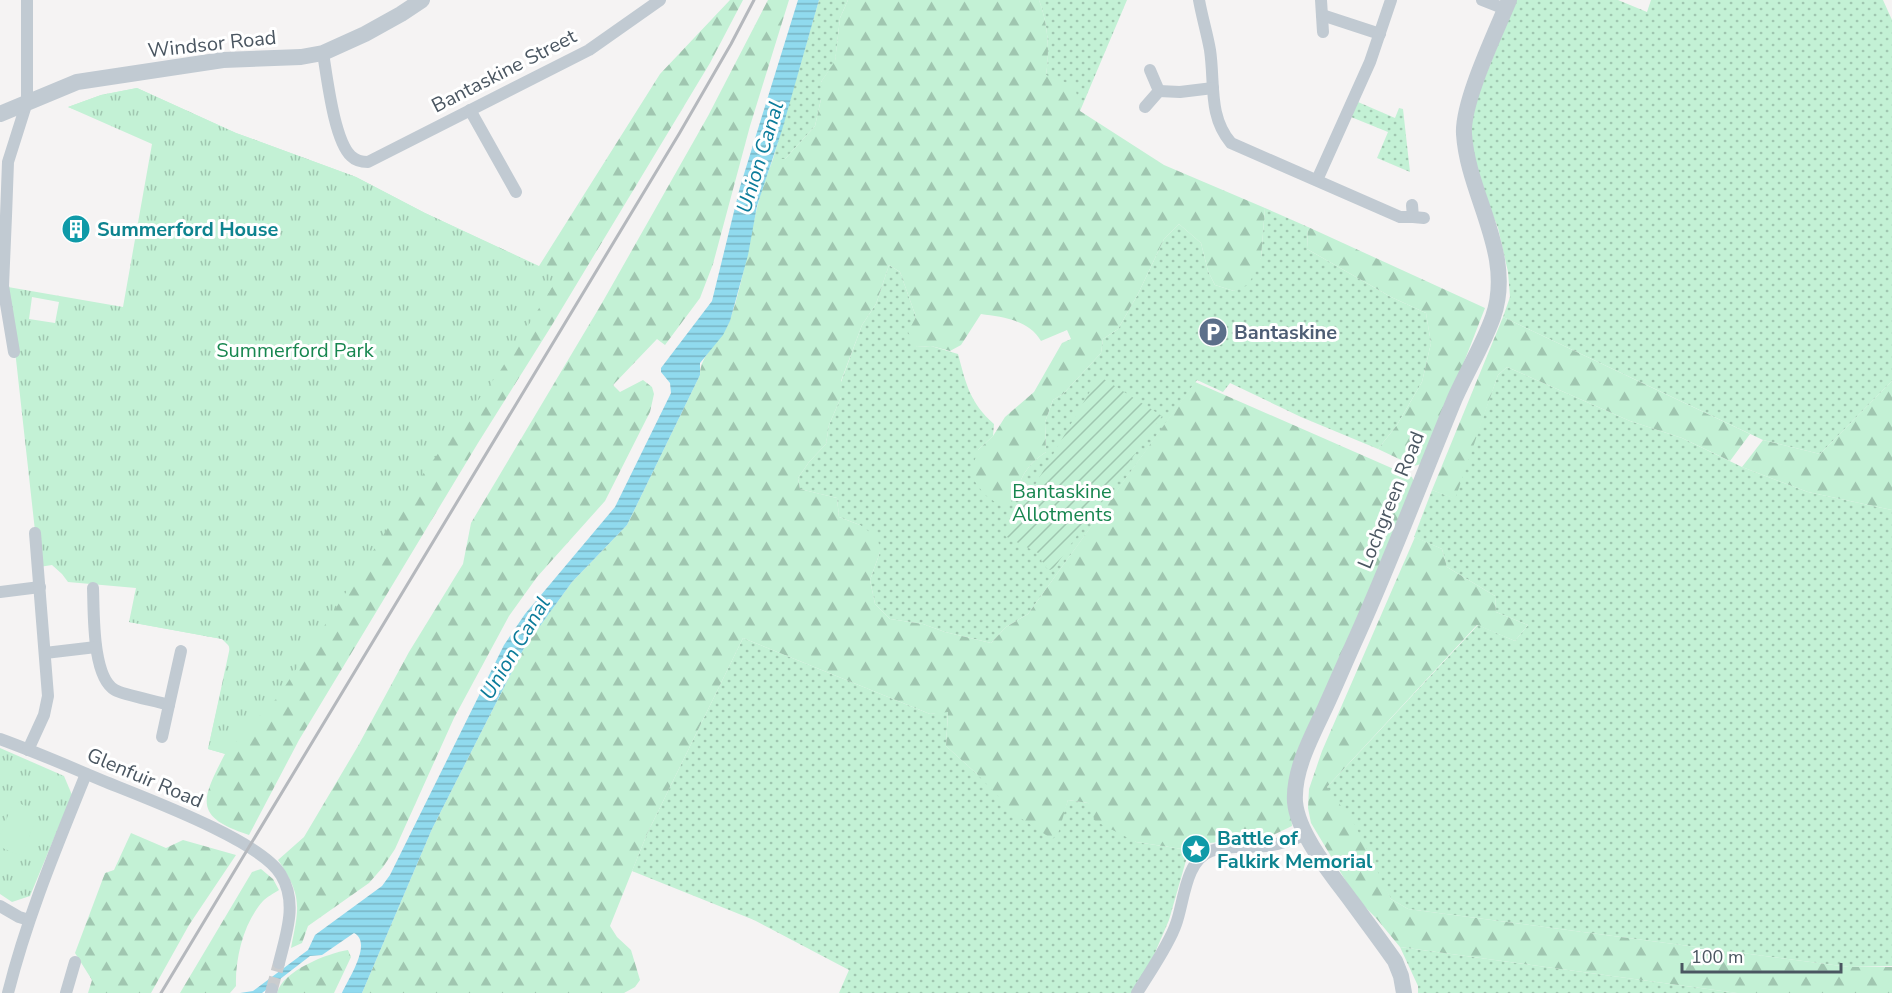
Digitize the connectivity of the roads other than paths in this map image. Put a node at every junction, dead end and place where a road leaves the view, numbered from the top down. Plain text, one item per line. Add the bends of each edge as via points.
1 (27, 0) edge
2 (422, 0) edge
3 (660, 0) edge
4 (1199, 0) edge
5 (1321, 0) edge
6 (1392, 0) edge
7 (1482, 0) edge
8 (1507, 4) edge
9 (1322, 15) junction
10 (1323, 32) dead end
11 (1380, 34) junction
12 (323, 53) junction
13 (1150, 70) dead end
14 (1213, 88) junction
15 (1159, 91) junction
16 (27, 102) junction
17 (1145, 107) dead end
18 (471, 110) junction
19 (0, 114) edge
20 (1317, 180) junction
21 (516, 192) dead end
22 (1416, 213) dead end
23 (14, 352) dead end
24 (35, 533) dead end
25 (40, 587) junction
26 (93, 588) dead end
27 (0, 592) edge
28 (96, 647) junction
29 (181, 651) dead end
30 (45, 653) junction
31 (169, 705) junction
32 (162, 736) dead end
33 (0, 739) edge
34 (28, 750) junction
35 (86, 774) junction
36 (1306, 834) junction
37 (0, 906) edge
38 (29, 920) junction
39 (75, 962) dead end
40 (279, 963) tunnel mouth
41 (9, 993) edge
42 (66, 993) edge
43 (1137, 993) edge
44 (1404, 993) edge

1 - 16 street
2 - 12 street, Windsor Road via 365,34
3 - 18 street, Bantaskine Street via 589,50
4 - 14 street
5 - 9 street
6 - 11 street
7 - 8 street
8 - 36 street, Lochgreen Road via 1466,111 1464,131 1467,155 1497,260 1493,317 1308,746 1295,803
9 - 10 street
9 - 11 street
11 - 20 street
12 - 16 street, Windsor Road via 223,60 77,82
12 - 18 street, Bantaskine Street via 335,118 347,151 359,162 368,162
13 - 15 street
14 - 15 street
14 - 20 street via 1216,118 1231,143
15 - 17 street
16 - 19 street, Windsor Road
16 - 23 street via 8,162 3,286
18 - 21 street
20 - 22 street via 1400,218
24 - 25 street
25 - 27 street
25 - 30 street
26 - 28 street
28 - 30 street
28 - 31 street via 104,679 115,690
29 - 31 street
30 - 34 street via 48,696
31 - 32 street
33 - 34 street, Glenfuir Road
34 - 35 street, Glenfuir Road
35 - 38 street
35 - 40 street, Glenfuir Road via 190,817 271,862 283,877 291,904
36 - 43 street via 1290,842 1209,852 1198,861 1176,925
36 - 44 street, Lochgreen Road via 1395,962
37 - 38 street
38 - 41 street
39 - 42 street

